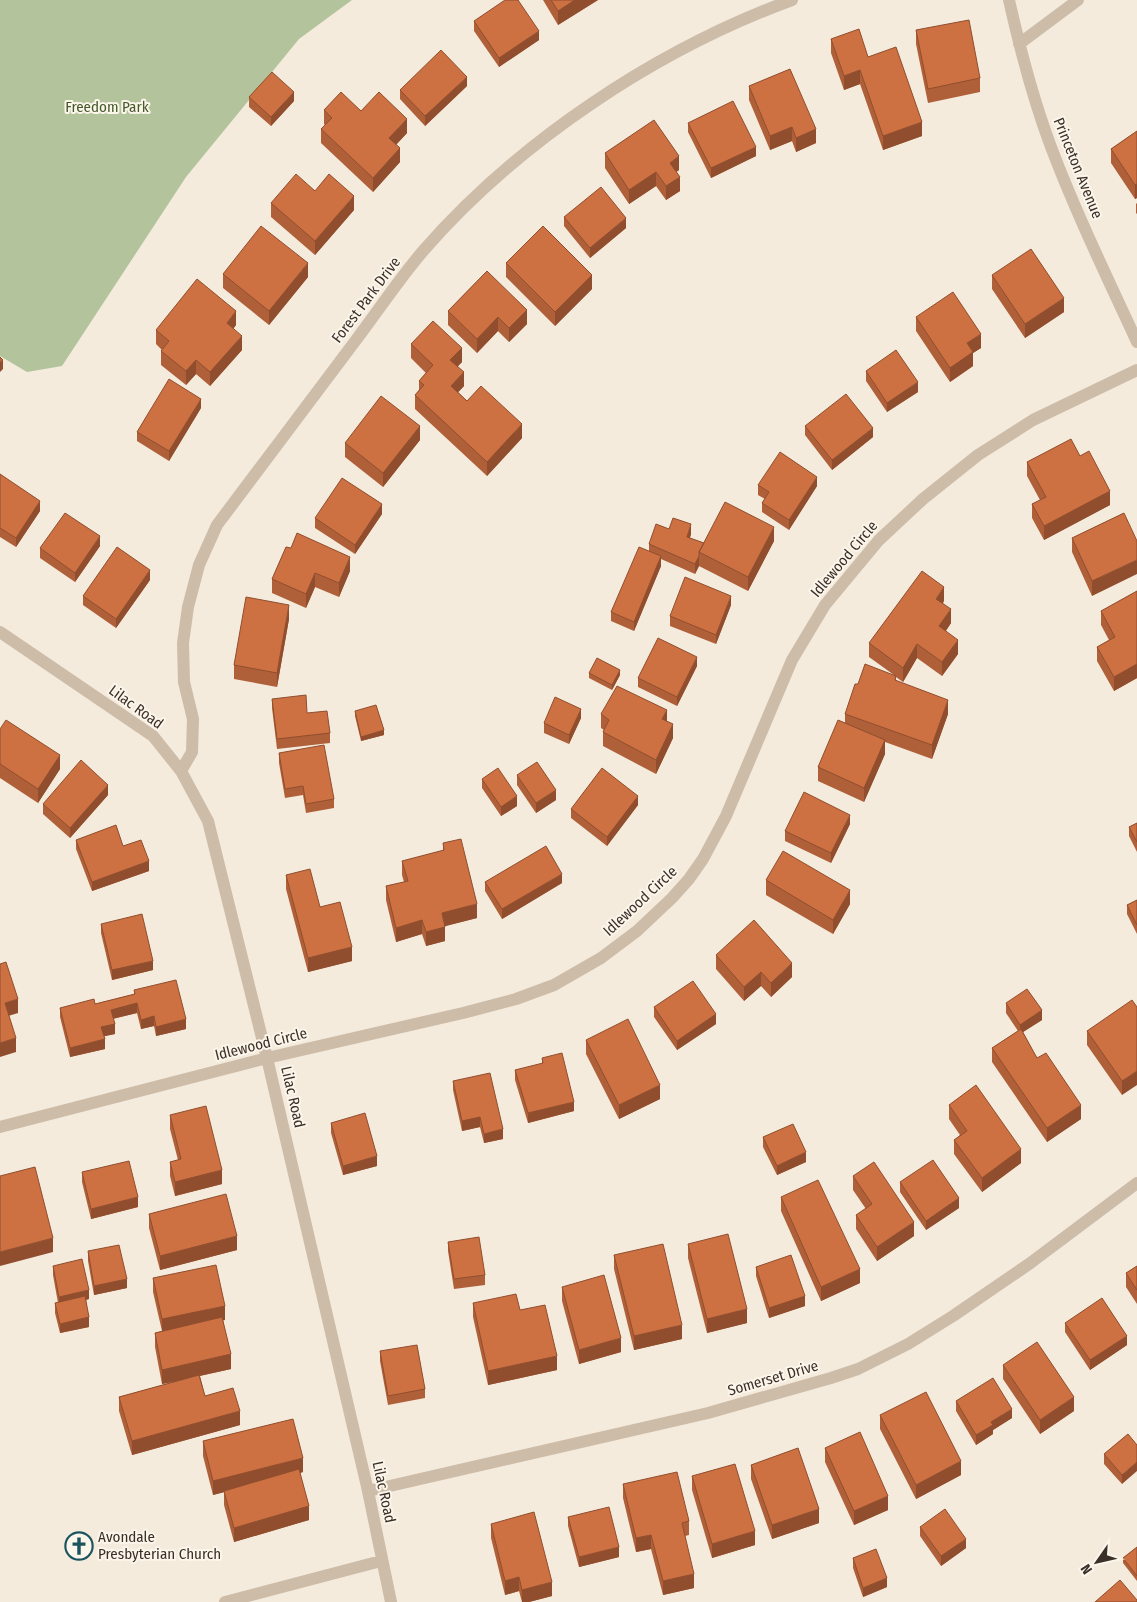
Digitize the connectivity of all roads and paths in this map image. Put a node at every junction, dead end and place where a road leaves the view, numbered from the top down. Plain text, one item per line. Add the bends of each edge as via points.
1 (792, 0) edge
2 (1009, 0) edge
3 (1078, 0) edge
4 (1019, 44) junction
5 (1137, 342) edge
6 (1137, 370) edge
7 (0, 632) edge
8 (181, 771) junction
9 (268, 1058) junction
10 (0, 1127) edge
11 (1137, 1183) edge
12 (368, 1491) junction
13 (381, 1560) junction
14 (225, 1602) edge
15 (391, 1602) edge

1 - 8 street, Forest Park Drive via 724,27 669,55 587,106 473,198 423,252 217,525 199,565 188,607 183,643 184,682 193,719 192,752
2 - 4 street, Princeton Avenue
3 - 4 street
4 - 5 street, Princeton Avenue via 1050,146
6 - 9 street, Idlewood Circle via 1033,420 978,456 923,498 879,540 825,605 792,660 726,816 703,859 672,898 637,931 601,958 554,985 463,1013
7 - 8 street, Lilac Road via 153,736
8 - 9 street, Lilac Road via 208,820
9 - 10 street, Idlewood Circle
9 - 12 street, Lilac Road
11 - 12 street, Somerset Drive via 953,1316 908,1344 858,1369 708,1413
12 - 13 street, Lilac Road
13 - 14 street
13 - 15 street, Lilac Road

